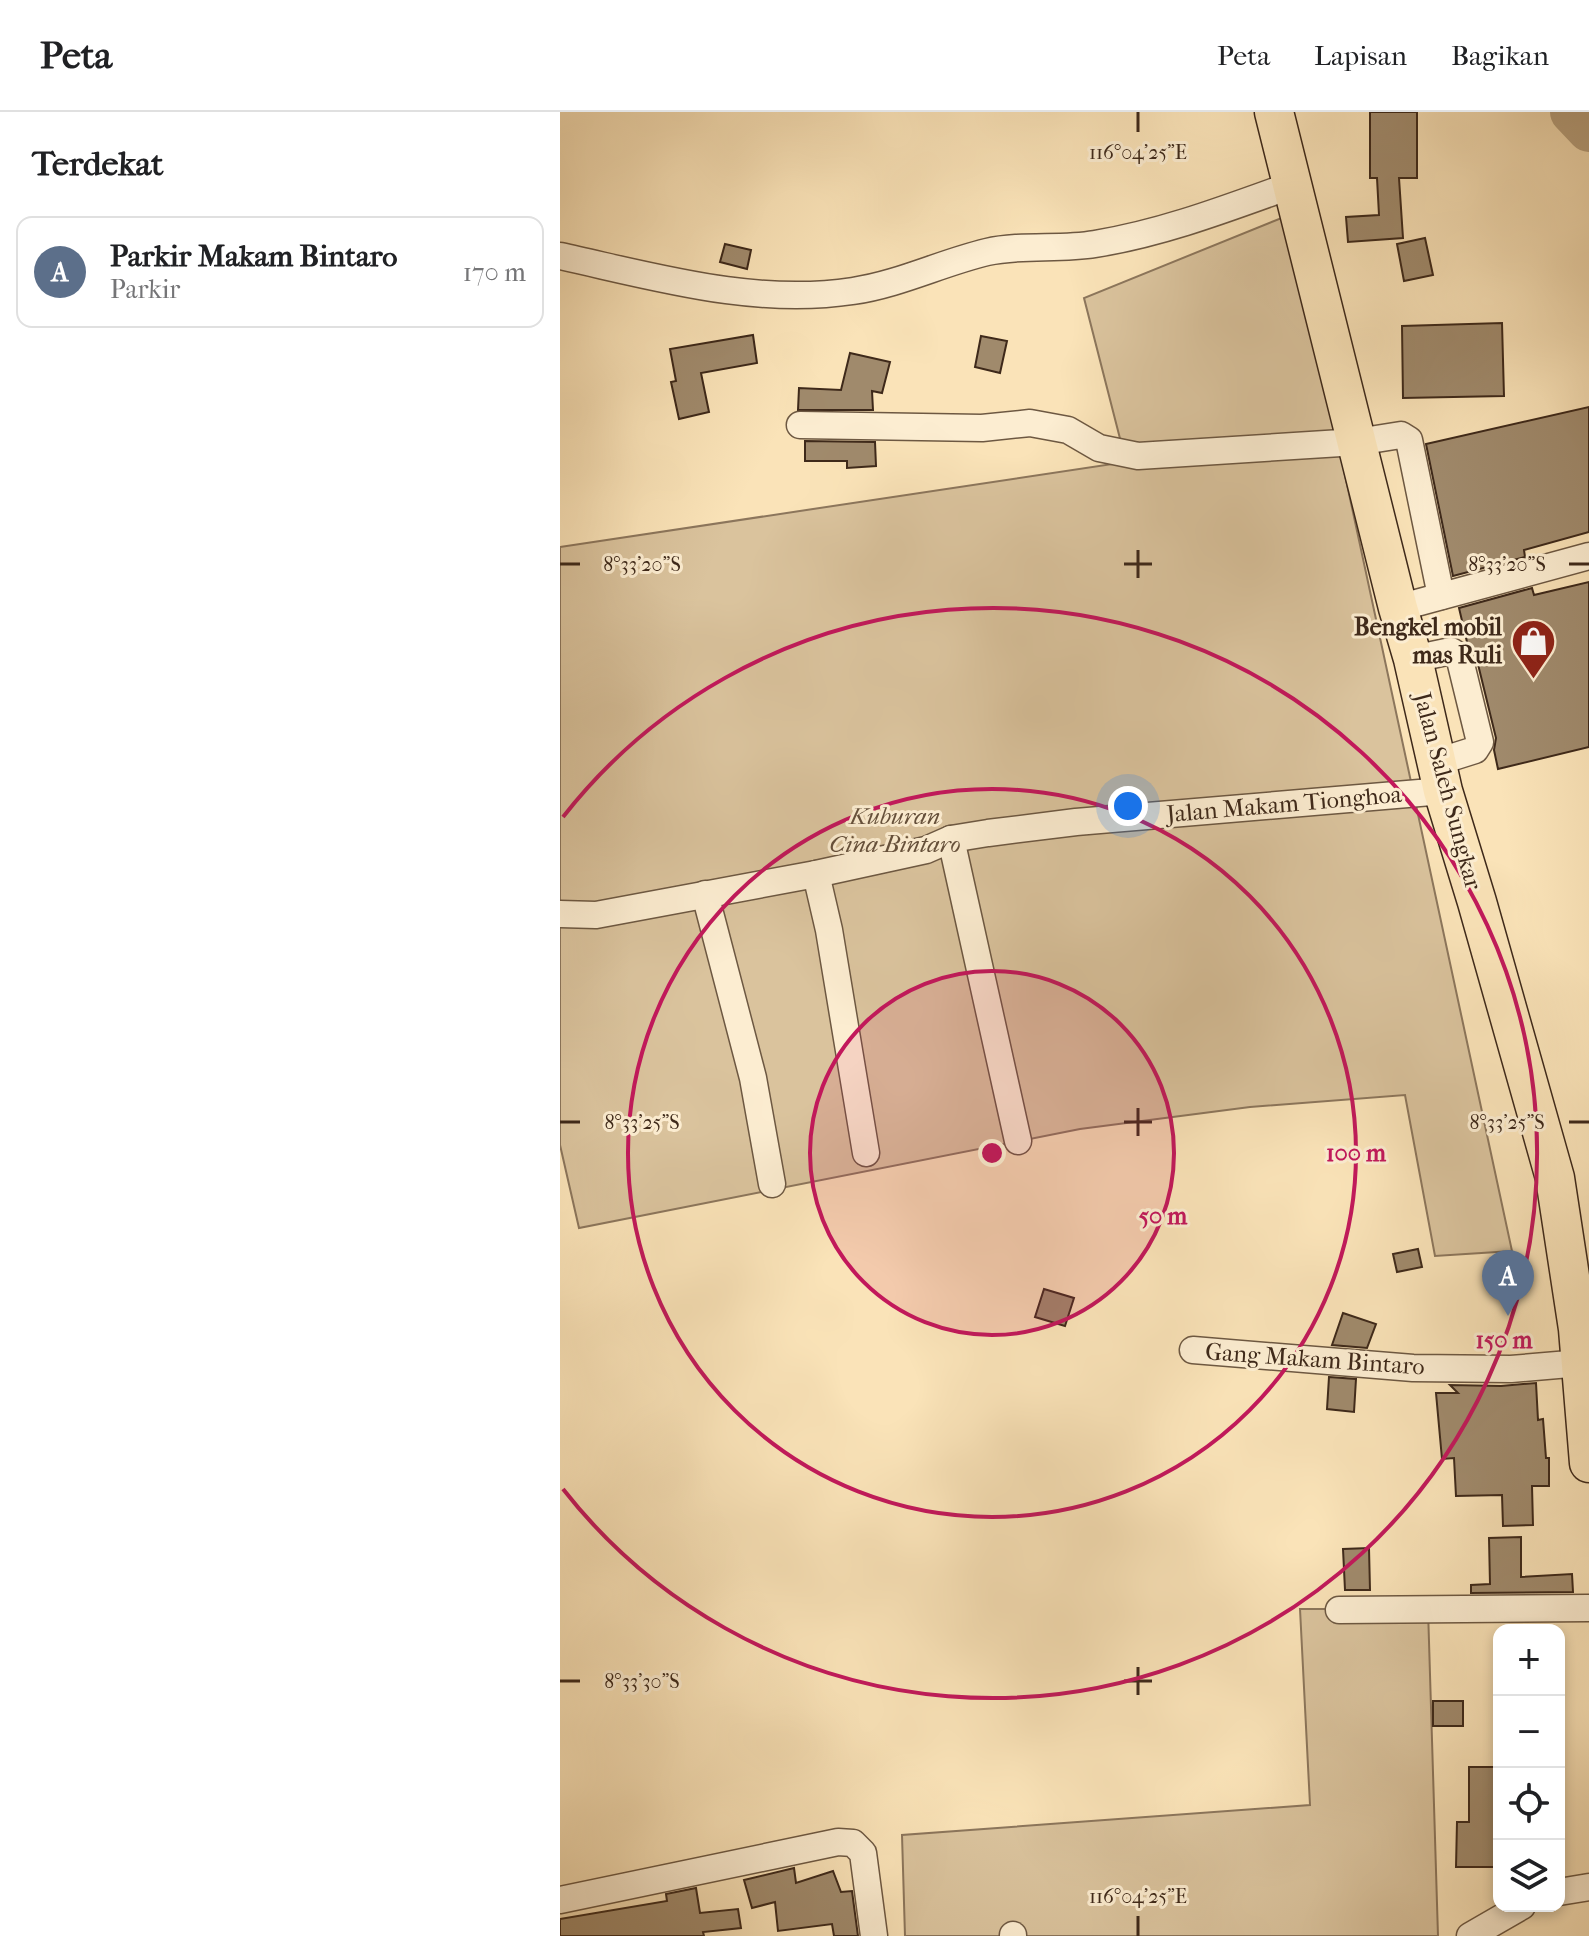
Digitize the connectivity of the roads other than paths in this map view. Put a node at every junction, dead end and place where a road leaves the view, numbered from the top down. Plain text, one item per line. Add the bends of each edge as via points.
1 (1273, 116) edge
2 (1292, 185) junction
3 (560, 256) edge
4 (800, 425) dead end
5 (1357, 442) junction
6 (1589, 556) edge
7 (1441, 596) junction
8 (1398, 608) junction
9 (1440, 776) junction
10 (951, 839) junction
11 (816, 874) junction
12 (705, 894) junction
13 (560, 914) edge
14 (1018, 1141) dead end
15 (866, 1153) dead end
16 (772, 1184) dead end
17 (1193, 1350) dead end
18 (1581, 1363) junction
19 (1589, 1463) edge
20 (1589, 1608) edge
21 (1339, 1610) dead end
22 (1589, 1887) edge
23 (1565, 1891) edge
24 (560, 1900) edge
25 (1512, 1912) edge
26 (874, 1936) edge
27 (1470, 1936) edge

1 - 2 highway, Jalan Saleh Sungkar
2 - 3 street via 1163,230 1090,245 987,252 852,291 782,295 698,287
2 - 5 highway, Jalan Saleh Sungkar
4 - 5 street via 982,428 1030,423 1068,430 1099,448 1138,456
5 - 7 street via 1401,435 1409,440
5 - 8 highway, Jalan Saleh Sungkar
6 - 7 street
7 - 8 street
8 - 9 highway, Jalan Saleh Sungkar
9 - 10 street, Jalan Makam Tionghoa
9 - 18 highway, Jalan Saleh Sungkar via 1555,1178
10 - 11 street, Jalan Makam Tionghoa via 926,850
10 - 14 street
11 - 12 street, Jalan Makam Tionghoa
11 - 15 street
12 - 13 street, Jalan Makam Tionghoa via 596,915
12 - 16 street via 753,1078
17 - 18 street, Gang Makam Bintaro via 1413,1368
18 - 19 highway, Jalan Saleh Sungkar
20 - 21 street
22 - 23 street
24 - 26 street via 853,1843 863,1853
25 - 27 street

